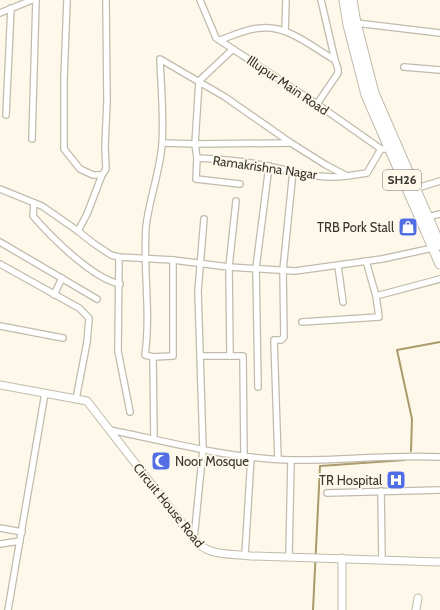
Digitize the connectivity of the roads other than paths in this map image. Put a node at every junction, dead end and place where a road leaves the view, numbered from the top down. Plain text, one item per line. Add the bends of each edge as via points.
1 (32, 0) edge
2 (36, 0) edge
3 (67, 0) edge
4 (106, 0) edge
5 (200, 0) edge
6 (286, 0) edge
7 (320, 0) edge
8 (344, 0) edge
9 (352, 0) edge
10 (12, 8) junction
11 (0, 13) edge
12 (356, 23) junction
13 (285, 31) junction
14 (440, 32) edge
15 (220, 40) junction
16 (233, 48) junction
17 (335, 60) junction
18 (404, 67) dead end
19 (440, 70) edge
20 (199, 81) junction
21 (317, 104) junction
22 (6, 115) dead end
23 (32, 139) dead end
24 (162, 143) junction
25 (291, 143) junction
26 (195, 144) junction
27 (389, 148) junction
28 (197, 158) junction
29 (269, 166) junction
30 (293, 171) junction
31 (102, 175) junction
32 (346, 176) junction
33 (440, 181) edge
34 (240, 184) dead end
35 (0, 189) edge
36 (414, 189) junction
37 (236, 201) dead end
38 (34, 203) junction
39 (440, 214) edge
40 (428, 217) junction
41 (204, 219) dead end
42 (78, 231) junction
43 (0, 242) edge
44 (438, 243) edge
45 (119, 257) junction
46 (147, 258) junction
47 (173, 260) junction
48 (366, 261) junction
49 (200, 262) junction
50 (0, 264) edge
51 (440, 264) edge
52 (338, 266) junction
53 (229, 267) junction
54 (256, 268) junction
55 (283, 270) junction
56 (62, 278) junction
57 (440, 279) edge
58 (120, 284) junction
59 (54, 295) junction
60 (376, 296) junction
61 (97, 299) dead end
62 (343, 302) dead end
63 (302, 322) dead end
64 (0, 326) edge
65 (63, 338) dead end
66 (200, 356) junction
67 (230, 356) junction
68 (153, 357) junction
69 (0, 385) edge
70 (258, 387) dead end
71 (45, 393) junction
72 (76, 399) junction
73 (130, 412) dead end
74 (110, 430) junction
75 (154, 439) junction
76 (203, 449) junction
77 (248, 456) junction
78 (440, 457) edge
79 (278, 460) junction
80 (291, 460) junction
81 (440, 490) edge
82 (382, 491) junction
83 (326, 493) dead end
84 (0, 528) edge
85 (22, 532) junction
86 (194, 539) junction
87 (20, 541) junction
88 (0, 544) edge
89 (245, 555) junction
90 (289, 556) junction
91 (342, 558) junction
92 (382, 559) junction
93 (440, 562) edge
94 (418, 598) dead end
95 (8, 610) edge
96 (342, 610) edge
97 (416, 610) edge

1 - 10 street
2 - 23 street
3 - 31 street via 64,149 80,169
4 - 31 street via 108,101 106,169
5 - 15 street, Illupur Main Road via 216,38
6 - 13 street
7 - 17 street
8 - 27 main road, SH26 via 366,95
9 - 12 main road, SH26
10 - 11 street
10 - 22 street
12 - 14 street
12 - 27 main road, SH26
13 - 15 street via 261,28
13 - 17 street
15 - 16 street, Illupur Main Road
16 - 20 street
16 - 21 street, Illupur Main Road
17 - 21 street via 338,73
18 - 19 street
20 - 24 street via 160,59
20 - 25 street, Ramakrishna Nagar
20 - 26 street, Ramakrishna Nagar
21 - 27 street, Illupur Main Road
24 - 26 street, Ramakrishna Nagar
24 - 46 street via 146,228
25 - 26 street, Ramakrishna Nagar
25 - 32 street, Ramakrishna Nagar
26 - 28 street, Ramakrishna Nagar
27 - 32 street, Ramakrishna Nagar via 367,172
27 - 36 main road, SH26
27 - 44 main road, SH26
28 - 29 street, Ramakrishna Nagar
28 - 34 street via 196,179
29 - 30 street, Ramakrishna Nagar
29 - 54 street
30 - 32 street, Ramakrishna Nagar
30 - 55 street
31 - 42 street
33 - 36 street
35 - 38 street
36 - 40 main road, SH26
37 - 53 street
38 - 42 street
38 - 58 street via 33,216 44,228 72,254 109,282
39 - 40 street
40 - 44 main road, SH26
41 - 49 street
42 - 45 street via 93,244
43 - 56 street
44 - 48 street via 406,255
44 - 51 main road, SH26
45 - 46 street
45 - 58 street
46 - 47 street
46 - 68 street via 148,336 145,355
47 - 49 street
47 - 68 street via 173,356
48 - 52 street
48 - 60 street
49 - 53 street
49 - 66 street
50 - 59 street
52 - 55 street
52 - 62 street
53 - 54 street
53 - 67 street
54 - 55 street
54 - 70 street
55 - 79 street via 284,337 281,340 274,340
56 - 59 street
56 - 61 street
57 - 60 street
58 - 73 street via 118,351
59 - 72 street via 79,308 89,318 88,342
60 - 63 street via 379,317
64 - 65 street
66 - 67 street
66 - 76 street
67 - 77 street via 243,356
68 - 75 street
69 - 71 street, Circuit House Road
71 - 72 street, Circuit House Road
71 - 85 street
72 - 74 street, Circuit House Road via 87,400
74 - 75 street
74 - 86 street, Circuit House Road
75 - 76 street
76 - 77 street
76 - 86 street
77 - 79 street
77 - 89 street
78 - 80 street
79 - 80 street
80 - 90 street
81 - 82 street
82 - 83 street
82 - 92 street
84 - 85 street
85 - 87 street
86 - 89 street, Circuit House Road via 207,550
87 - 88 street
87 - 95 street
89 - 90 street, Circuit House Road
90 - 91 street, Circuit House Road
91 - 92 street, Circuit House Road
91 - 96 street
92 - 93 street, Circuit House Road
94 - 97 street

